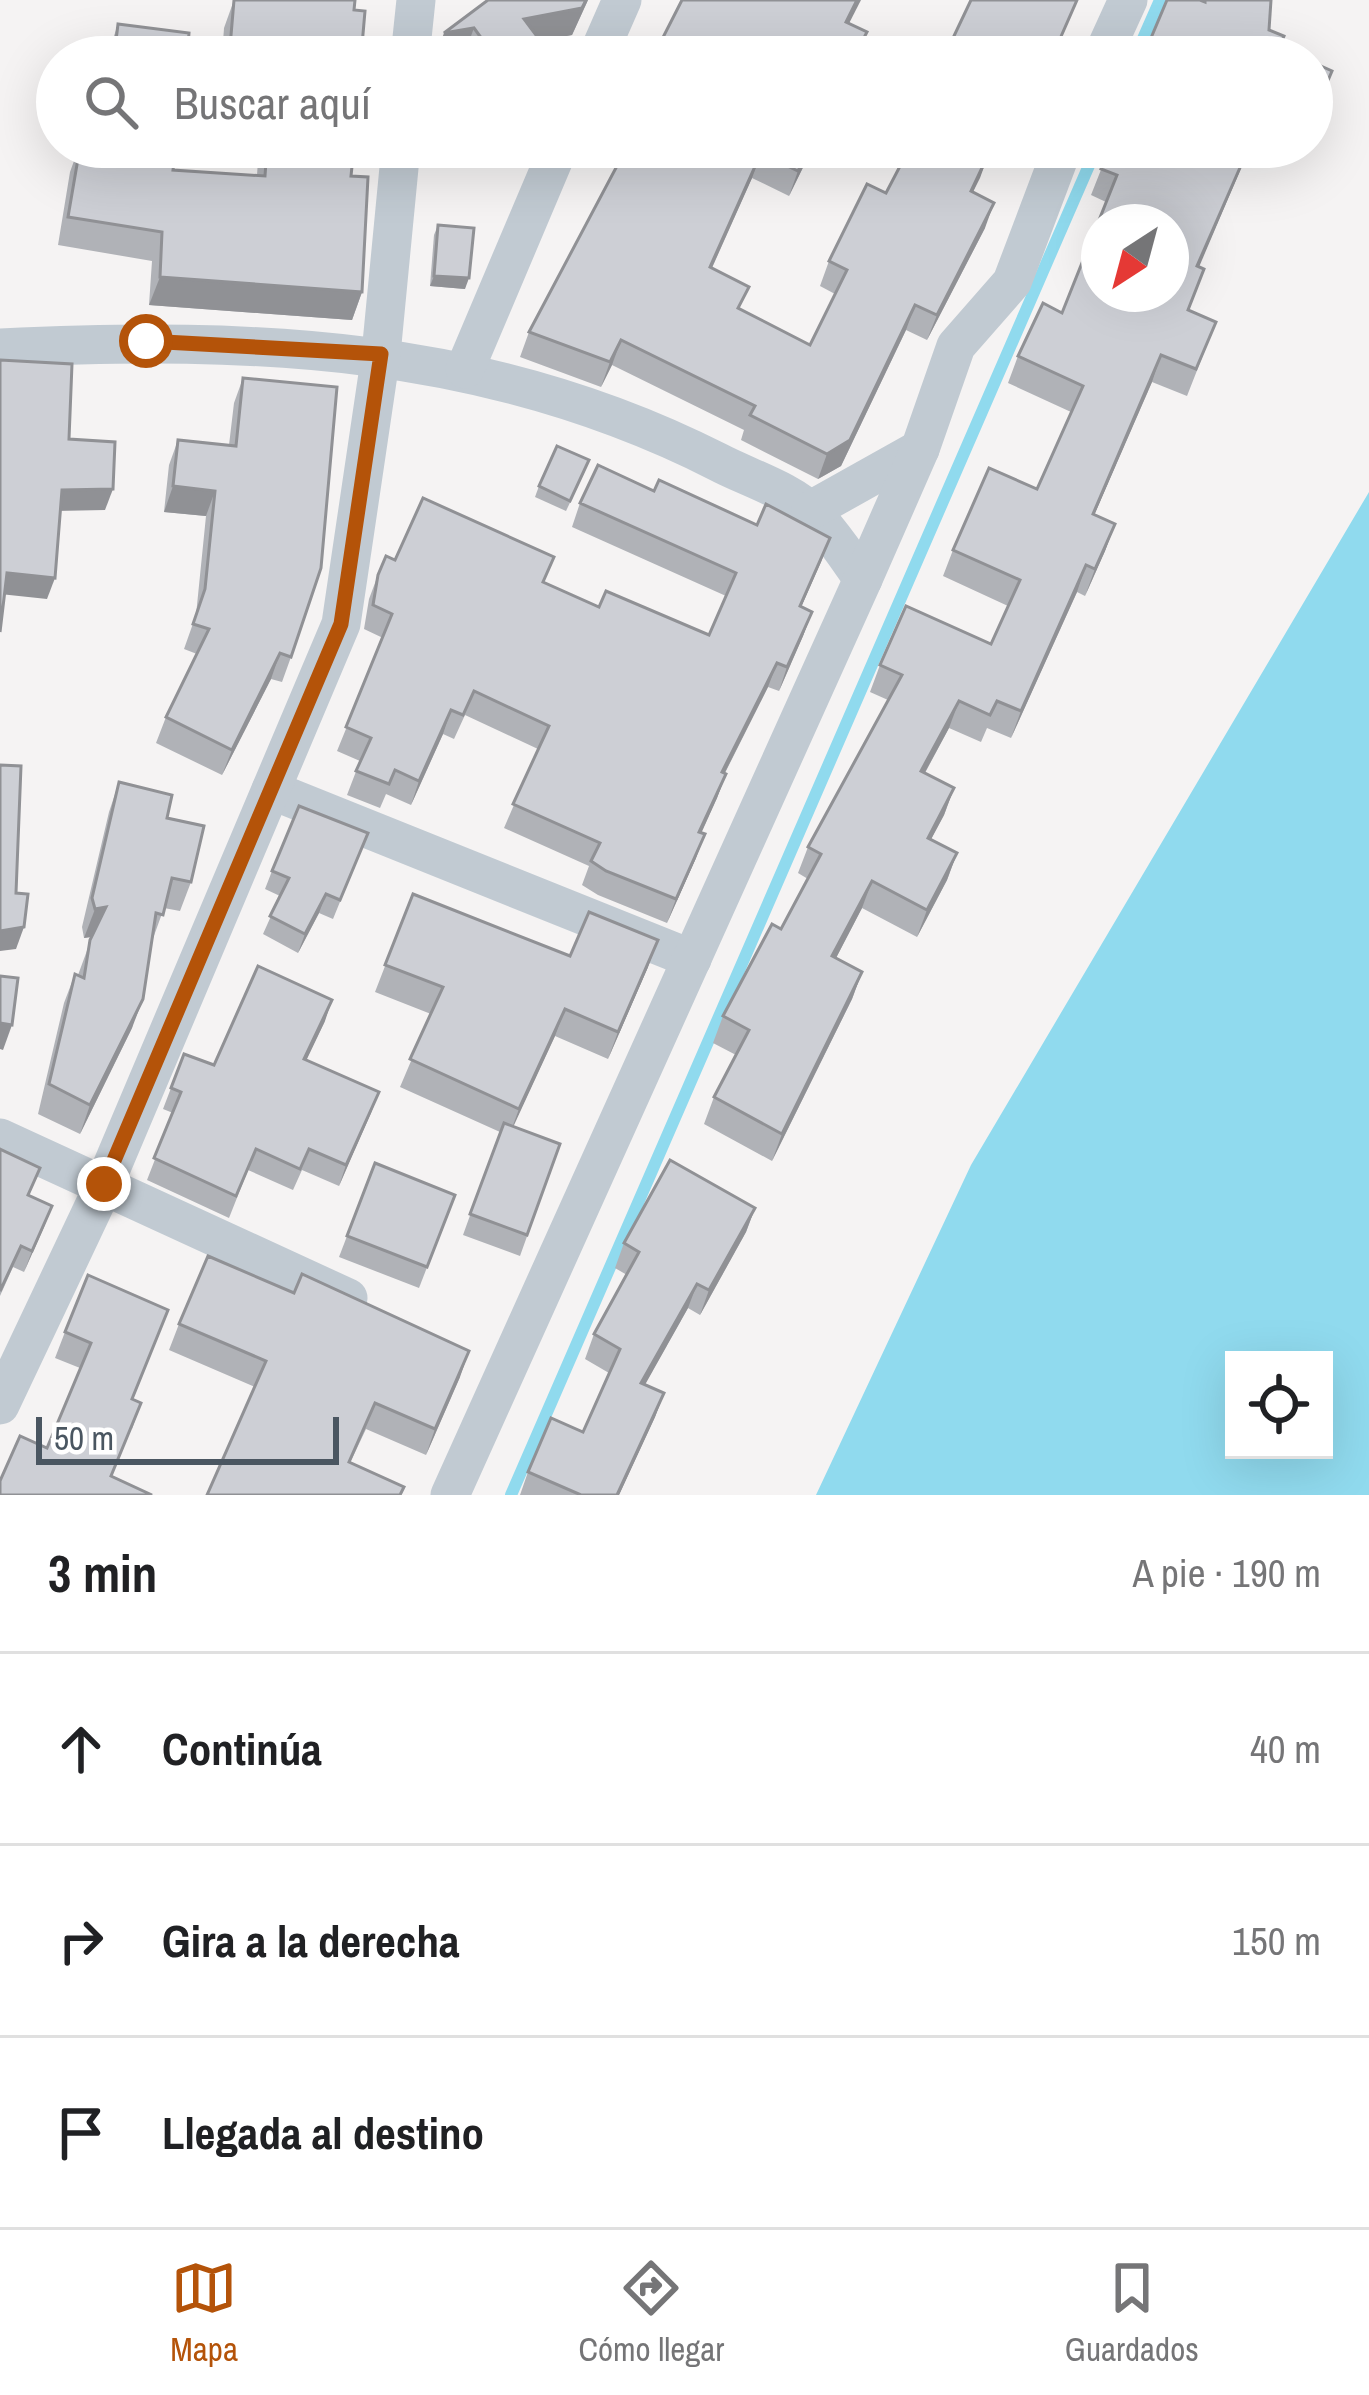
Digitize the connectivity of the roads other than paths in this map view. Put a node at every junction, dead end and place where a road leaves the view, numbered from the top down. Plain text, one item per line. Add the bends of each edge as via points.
1 (416, 0) edge
2 (622, 0) edge
3 (1128, 0) edge
4 (412, 36) edge
5 (606, 36) edge
6 (1112, 36) edge
7 (399, 168) edge
8 (550, 168) edge
9 (1055, 168) edge
10 (0, 348) edge
11 (381, 354) junction
12 (465, 369) junction
13 (920, 449) junction
14 (811, 510) junction
15 (863, 579) junction
16 (271, 790) junction
17 (692, 959) junction
18 (0, 1138) edge
19 (104, 1184) junction
20 (379, 1312) edge
21 (463, 1352) edge
22 (506, 1372) junction
23 (0, 1405) edge
24 (450, 1495) edge

1 - 4 street
2 - 5 street
3 - 6 street
7 - 11 street
8 - 12 street
9 - 13 street via 1012,282 956,346
10 - 11 street via 146,341
11 - 12 street
11 - 16 street via 341,624
12 - 14 street via 664,435
13 - 14 street
13 - 15 street
14 - 15 street
15 - 17 street
16 - 17 street
16 - 19 street
17 - 22 street
18 - 19 street
19 - 20 street
19 - 23 street
21 - 22 street
22 - 24 street

